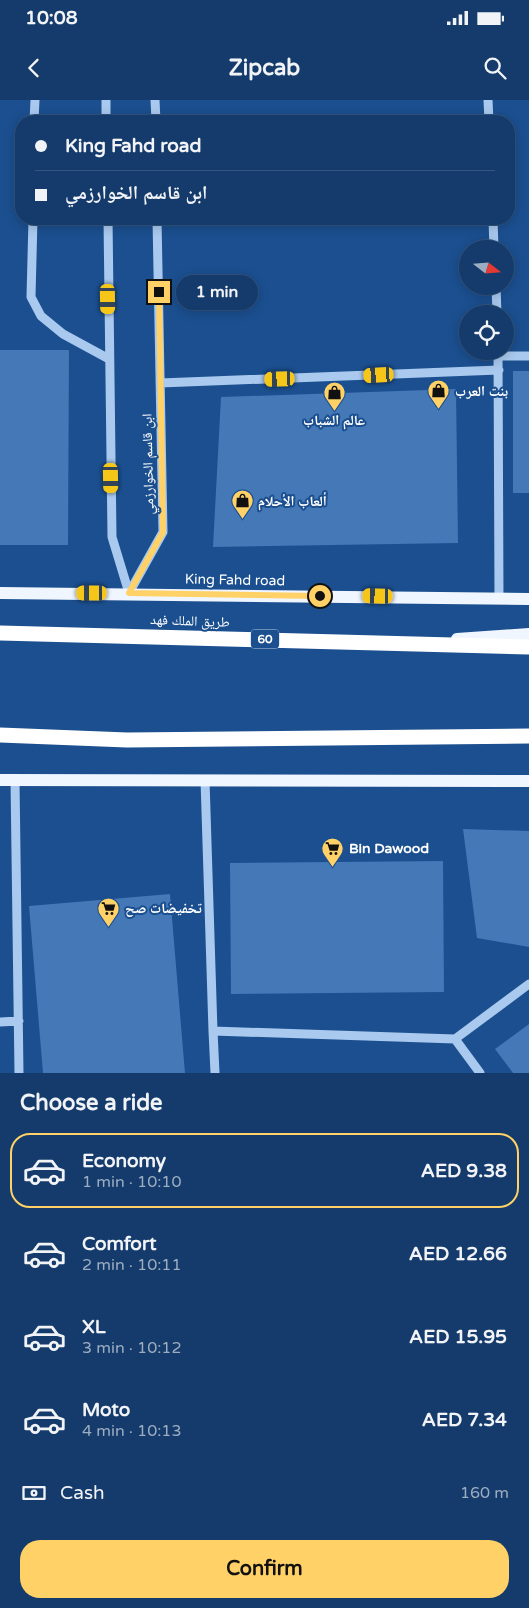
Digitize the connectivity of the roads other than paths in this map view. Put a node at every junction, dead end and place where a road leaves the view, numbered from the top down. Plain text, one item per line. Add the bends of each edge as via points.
1 (35, 100) edge
2 (106, 100) edge
3 (155, 100) edge
4 (488, 100) edge
5 (34, 115) edge
6 (106, 115) edge
7 (156, 115) edge
8 (489, 115) edge
9 (33, 225) edge
10 (108, 225) edge
11 (158, 225) edge
12 (493, 225) edge
13 (494, 240) edge
14 (514, 355) edge
15 (529, 356) edge
16 (109, 359) junction
17 (498, 360) edge
18 (499, 370) junction
19 (160, 383) junction
20 (0, 593) edge
21 (129, 593) junction
22 (499, 598) junction
23 (529, 599) edge
24 (28, 632) junction
25 (0, 633) edge
26 (529, 634) edge
27 (0, 638) edge
28 (411, 643) junction
29 (529, 647) edge
30 (0, 735) edge
31 (529, 736) edge
32 (0, 780) edge
33 (15, 780) junction
34 (205, 780) junction
35 (529, 781) edge
36 (529, 984) edge
37 (19, 1021) junction
38 (0, 1022) edge
39 (213, 1031) junction
40 (455, 1039) junction
41 (19, 1073) edge
42 (216, 1073) edge
43 (480, 1073) edge

1 - 5 street
2 - 6 street
3 - 7 street
4 - 8 street
9 - 16 street via 31,298 41,316 63,334
10 - 16 street
11 - 19 street, ابن قاسم الخوارزمي
12 - 13 street
14 - 15 street
16 - 21 street via 112,537
17 - 18 street
18 - 19 street
18 - 22 street
19 - 21 street, ابن قاسم الخوارزمي via 163,532
20 - 21 main road, King Fahd road
21 - 22 main road, King Fahd road
22 - 23 main road, King Fahd road
24 - 25 highway, طريق الملك فهد / 60
24 - 27 highway
24 - 28 highway, طريق الملك فهد / 60
26 - 28 main road
28 - 29 highway, طريق الملك فهد / 60
30 - 31 highway via 127,740
32 - 33 main road
33 - 34 main road
33 - 37 street
34 - 35 main road
34 - 39 street
36 - 40 street
37 - 38 street
37 - 41 street
39 - 40 street
39 - 42 street
40 - 43 street

